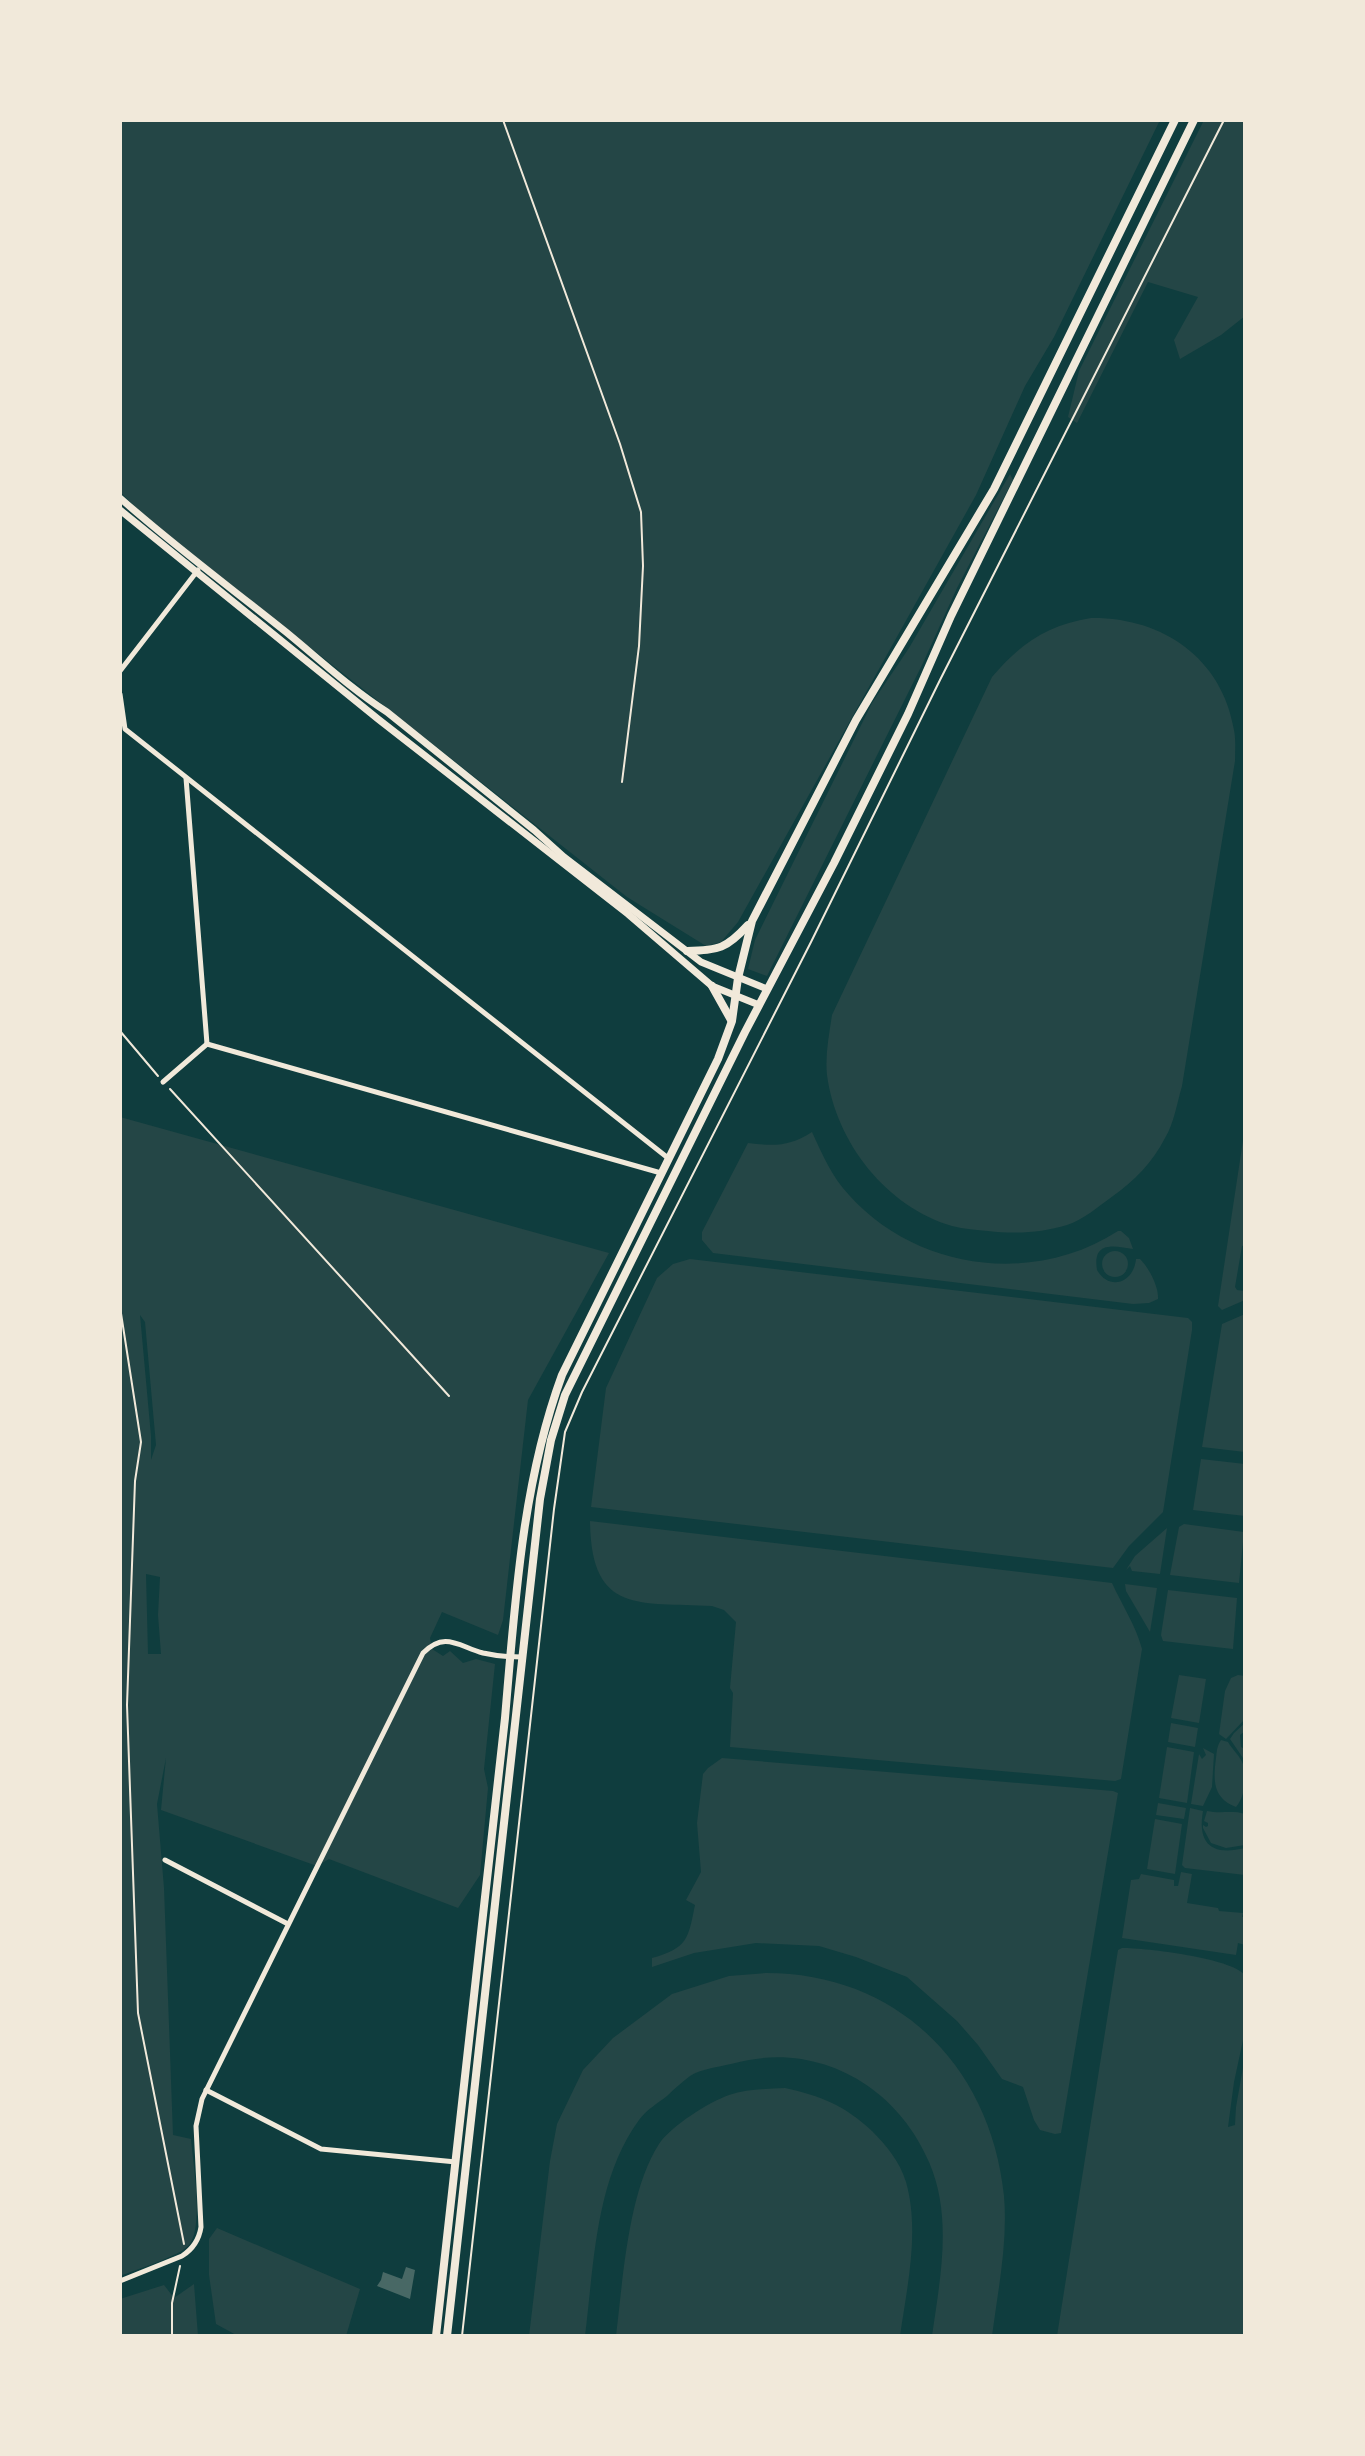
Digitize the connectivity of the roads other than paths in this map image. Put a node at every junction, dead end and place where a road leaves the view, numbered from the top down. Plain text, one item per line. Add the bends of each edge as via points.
1 (1175, 120) edge
2 (1194, 120) edge
3 (120, 498) edge
4 (120, 510) edge
5 (202, 565) junction
6 (196, 572) junction
7 (120, 671) edge
8 (120, 694) edge
9 (186, 777) junction
10 (752, 921) junction
11 (687, 951) junction
12 (681, 960) junction
13 (738, 978) junction
14 (712, 986) junction
15 (767, 989) junction
16 (736, 996) junction
17 (759, 1005) junction
18 (732, 1021) junction
19 (207, 1044) junction
20 (163, 1082) road end
21 (668, 1158) junction
22 (661, 1173) junction
23 (510, 1657) junction
24 (522, 1657) junction
25 (165, 1860) dead end
26 (288, 1924) junction
27 (206, 2090) junction
28 (456, 2162) junction
29 (120, 2281) edge
30 (436, 2336) edge
31 (447, 2336) edge

1 - 10 main road via 994,489 856,720
2 - 15 main road via 908,714
3 - 5 main road
4 - 6 main road
5 - 6 street
5 - 11 main road
6 - 7 street
6 - 12 main road
8 - 9 street via 125,729
9 - 19 street
9 - 21 street
10 - 11 main road via 720,949
10 - 13 main road
11 - 12 main road
11 - 13 main road
12 - 14 main road
13 - 15 main road
13 - 16 main road
14 - 16 main road
14 - 18 main road
15 - 17 main road
16 - 17 main road
16 - 18 main road
17 - 24 main road via 565,1395 540,1499
18 - 21 main road
19 - 20 street
19 - 22 street
21 - 22 main road
22 - 23 main road via 550,1408 526,1519
23 - 24 street
23 - 26 street via 447,1641 423,1653
23 - 28 main road
24 - 31 main road
25 - 26 street
26 - 27 street
27 - 28 street via 321,2149
27 - 29 street via 196,2126 201,2227 197,2241 182,2256
28 - 30 main road

